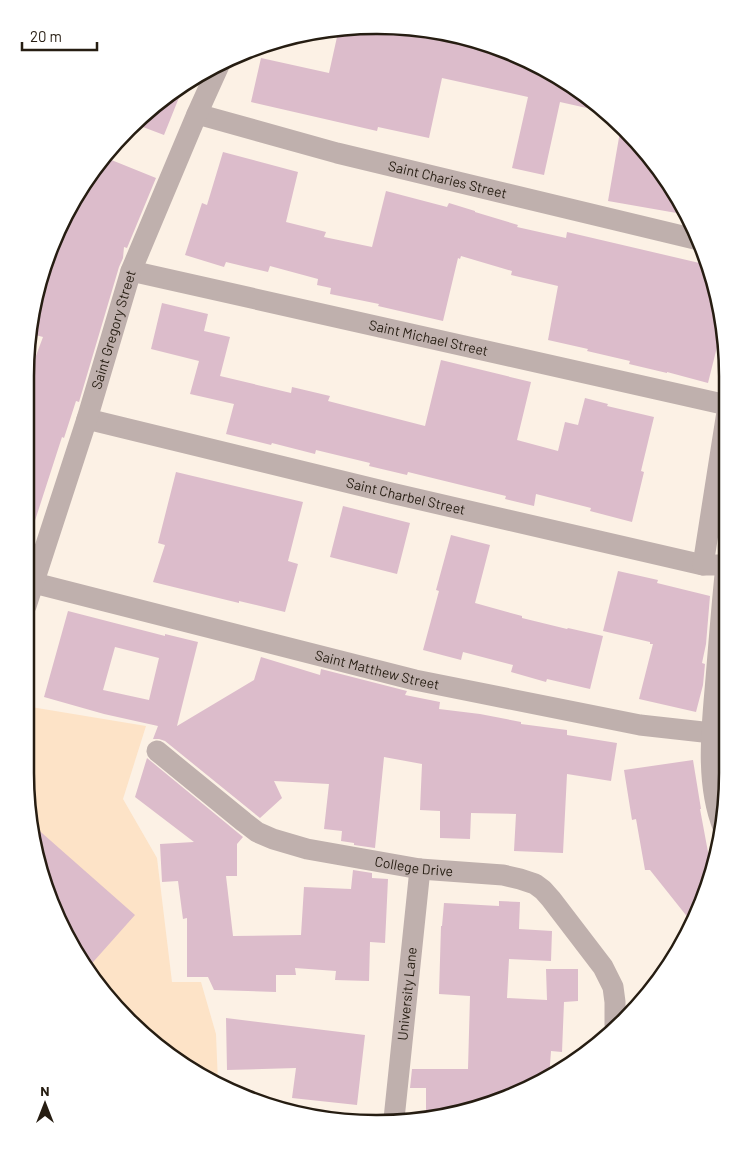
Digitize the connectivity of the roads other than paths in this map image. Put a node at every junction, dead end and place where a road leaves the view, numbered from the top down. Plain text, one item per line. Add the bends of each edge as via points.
1 (215, 75) edge
2 (197, 114) junction
3 (690, 238) edge
4 (130, 271) junction
5 (719, 403) edge
6 (87, 419) junction
7 (719, 463) edge
8 (703, 565) junction
9 (719, 565) edge
10 (34, 583) joint
11 (719, 733) edge
12 (156, 751) dead end
13 (718, 806) edge
14 (420, 869) junction
15 (615, 1019) edge
16 (394, 1115) edge

1 - 2 street, Saint Gregory Street
2 - 3 street, Saint Charies Street via 337,153
2 - 4 street, Saint Gregory Street
4 - 5 street, Saint Michael Street
4 - 6 street, Saint Gregory Street
6 - 8 street, Saint Charbel Street
6 - 10 street, Saint Gregory Street
7 - 8 street
8 - 9 street, Saint Charbel Street
10 - 11 street, Saint Matthew Street via 415,680 640,724
11 - 13 street via 713,777
12 - 14 street, College Drive via 257,832 307,849
14 - 15 street, College Drive via 503,875 543,890 603,967 613,987
14 - 16 street, University Lane

